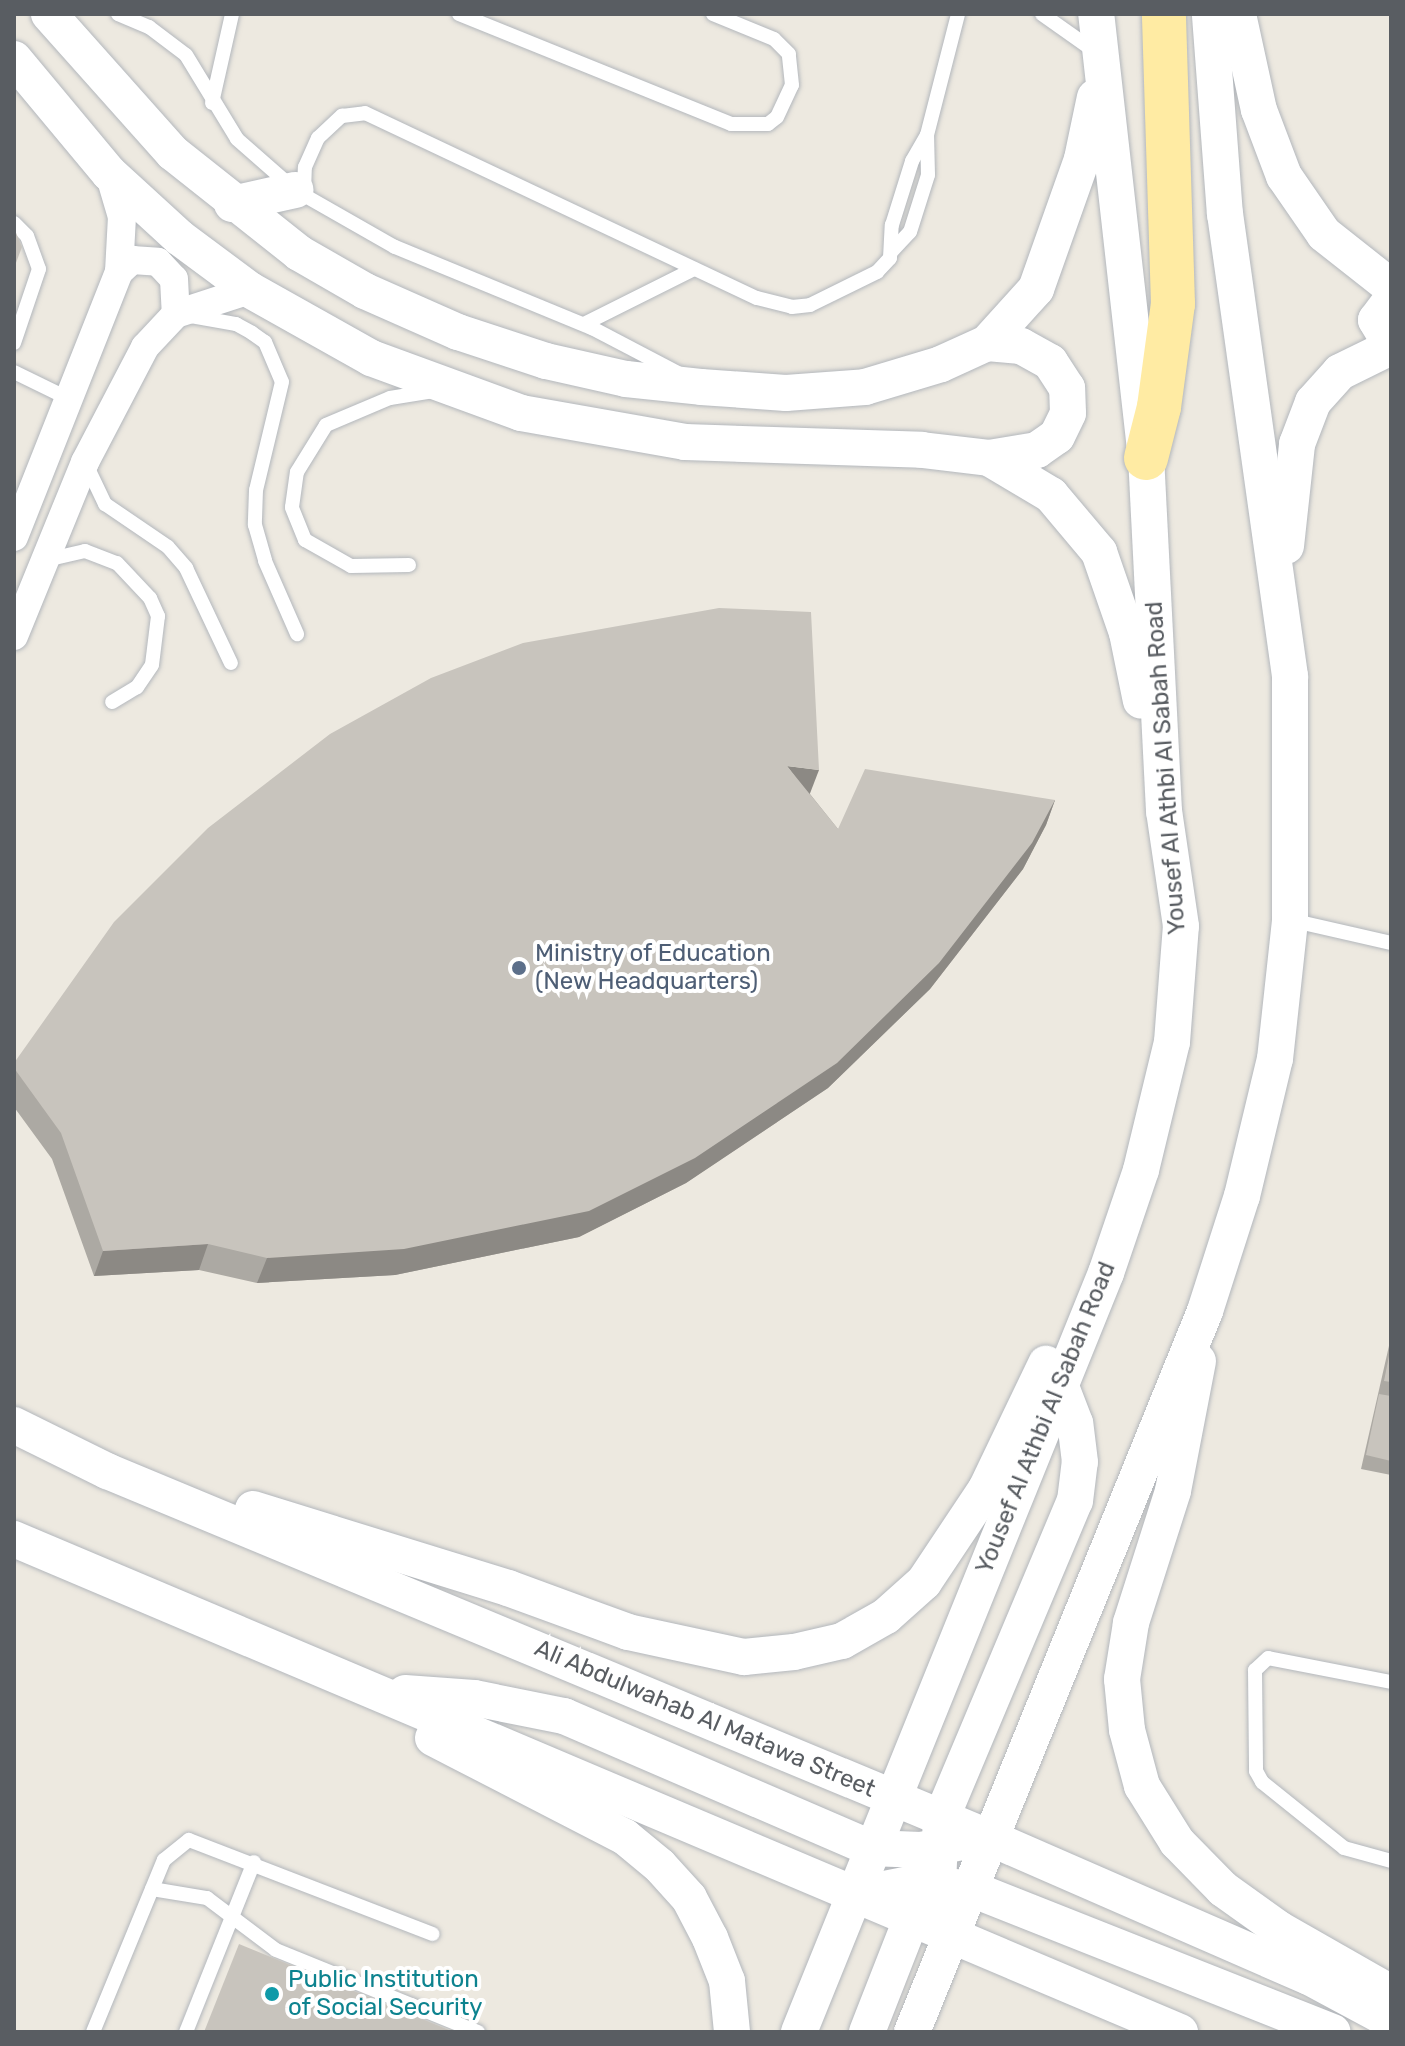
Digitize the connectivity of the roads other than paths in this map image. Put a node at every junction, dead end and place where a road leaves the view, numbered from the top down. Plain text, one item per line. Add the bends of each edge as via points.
1 (49, 14) edge
2 (144, 14) edge
3 (232, 14) edge
4 (459, 14) edge
5 (713, 14) edge
6 (958, 14) edge
7 (970, 14) edge
8 (1042, 14) edge
9 (1096, 14) edge
10 (1164, 14) edge
11 (1210, 14) edge
12 (1238, 14) edge
13 (122, 16) edge
14 (738, 19) edge
15 (957, 31) junction
16 (14, 59) edge
17 (1103, 59) junction
18 (212, 103) junction
19 (109, 173) junction
20 (300, 192) junction
21 (232, 204) junction
22 (14, 223) edge
23 (694, 269) junction
24 (119, 272) junction
25 (1391, 287) edge
26 (250, 290) junction
27 (1391, 300) edge
28 (176, 314) junction
29 (584, 324) junction
30 (14, 343) edge
31 (987, 343) junction
32 (1391, 346) edge
33 (14, 372) edge
34 (701, 387) junction
35 (445, 389) junction
36 (69, 399) junction
37 (989, 458) junction
38 (1146, 458) junction
39 (85, 462) junction
40 (22, 492) edge
41 (14, 537) edge
42 (45, 560) junction
43 (409, 565) dead end
44 (297, 634) dead end
45 (14, 636) edge
46 (231, 663) dead end
47 (1290, 676) junction
48 (112, 702) dead end
49 (1164, 811) junction
50 (1290, 920) junction
51 (1391, 943) edge
52 (1106, 1273) junction
53 (1205, 1311) junction
54 (1061, 1386) junction
55 (14, 1425) edge
56 (107, 1471) junction
57 (14, 1539) edge
58 (93, 1574) junction
59 (1391, 1682) edge
60 (383, 1693) junction
61 (892, 1797) junction
62 (988, 1837) junction
63 (924, 1860) junction
64 (1391, 1861) edge
65 (254, 1862) junction
66 (152, 1889) junction
67 (854, 1895) junction
68 (233, 1918) junction
69 (911, 1920) junction
70 (432, 1934) dead end
71 (950, 1935) junction
72 (1391, 1993) edge
73 (1391, 2021) edge
74 (93, 2032) edge
75 (186, 2032) edge
76 (478, 2032) edge
77 (732, 2032) edge
78 (799, 2032) edge
79 (867, 2032) edge
80 (912, 2032) edge
81 (1180, 2032) edge
82 (1332, 2032) edge

1 - 21 street via 173,153
2 - 13 lane
3 - 18 lane
4 - 14 lane via 731,124 756,128 777,117 784,106 793,64 774,39
5 - 14 lane
6 - 15 lane
7 - 15 lane
8 - 17 lane
9 - 17 street, Yousef Al Athbi Al Sabah Road
10 - 38 main road via 1173,304
11 - 47 street, Yousef Al Athbi Al Sabah Road via 1225,215
12 - 25 street via 1259,110 1284,176 1324,234
13 - 18 lane via 149,27 186,55
15 - 23 lane via 927,135 928,175 910,232 877,272 827,299 792,307
16 - 19 street
17 - 31 street via 1082,159 1036,289
17 - 38 street, Yousef Al Athbi Al Sabah Road via 1124,294
18 - 20 lane via 254,158
19 - 24 street via 122,217
19 - 26 street via 180,238
20 - 21 street
20 - 23 lane via 309,154 329,125 355,113 383,120
20 - 29 lane via 446,272
21 - 34 street via 299,253 365,291 458,332 546,361 626,379
22 - 30 lane via 27,236 39,269
23 - 29 lane
24 - 28 street via 132,260 158,262 174,279
24 - 36 street
26 - 28 street
26 - 35 street via 371,358
27 - 32 street via 1376,320
28 - 39 street via 158,330 121,384
28 - 44 lane via 236,324 265,342 274,357 282,382 256,490 255,525
29 - 34 lane
31 - 34 street via 941,364 865,387 786,393
31 - 37 street via 1021,346 1050,362 1067,388 1068,413 1057,436 1037,450
32 - 47 street via 1340,372 1313,402 1297,444 1286,541
33 - 36 lane
35 - 37 street via 608,432 685,442 922,450
35 - 43 lane via 349,411 326,425 297,472 292,507 305,540 351,566
36 - 40 street
37 - 49 street via 1051,495 1099,552 1127,633
38 - 49 street, Yousef Al Athbi Al Sabah Road
39 - 42 street
39 - 46 lane via 105,504 168,547 186,568
40 - 41 street
42 - 45 street
42 - 48 lane via 85,551 117,563 150,598 158,616 152,665 137,687
47 - 50 street, Yousef Al Athbi Al Sabah Road
49 - 52 street, Yousef Al Athbi Al Sabah Road via 1181,926 1172,1042 1141,1170
50 - 51 lane
50 - 53 street, Yousef Al Athbi Al Sabah Road via 1275,1059 1242,1196
52 - 54 street, Yousef Al Athbi Al Sabah Road
52 - 56 street via 1046,1364 986,1489 924,1582 886,1616 842,1641 794,1652 744,1657 656,1640 172,1484
53 - 62 street, Yousef Al Athbi Al Sabah Road
53 - 72 street via 1193,1404 1173,1491 1131,1623 1122,1679 1142,1786 1177,1842 1223,1889 1279,1929
54 - 61 street, Yousef Al Athbi Al Sabah Road
54 - 63 street via 1075,1423 1080,1462 1075,1501
55 - 56 street, Ali Abdulwahab Al Matawa Street
56 - 61 street, Ali Abdulwahab Al Matawa Street
57 - 58 street
58 - 60 street
58 - 77 street via 304,1671 625,1837 689,1898 727,1981
59 - 64 lane via 1268,1658 1255,1670 1256,1771 1262,1782 1344,1848
60 - 63 street via 474,1698 564,1716
60 - 67 street
61 - 63 street, Yousef Al Athbi Al Sabah Road
61 - 63 street, Ali Abdulwahab Al Matawa Street
62 - 63 street, Ali Abdulwahab Al Matawa Street
62 - 63 street, Yousef Al Athbi Al Sabah Road
62 - 73 street, Ali Abdulwahab Al Matawa Street via 1309,1977
63 - 67 street, Yousef Al Athbi Al Sabah Road
63 - 67 street
63 - 69 street
63 - 71 street, Yousef Al Athbi Al Sabah Road
63 - 82 street
65 - 66 lane via 189,1840 173,1848
65 - 68 lane
65 - 70 lane
66 - 68 lane via 191,1892
66 - 74 lane
67 - 69 street
67 - 78 street, Yousef Al Athbi Al Sabah Road
68 - 75 lane
68 - 76 lane via 276,1950
69 - 71 street
69 - 79 street
71 - 80 street, Yousef Al Athbi Al Sabah Road
71 - 81 street

